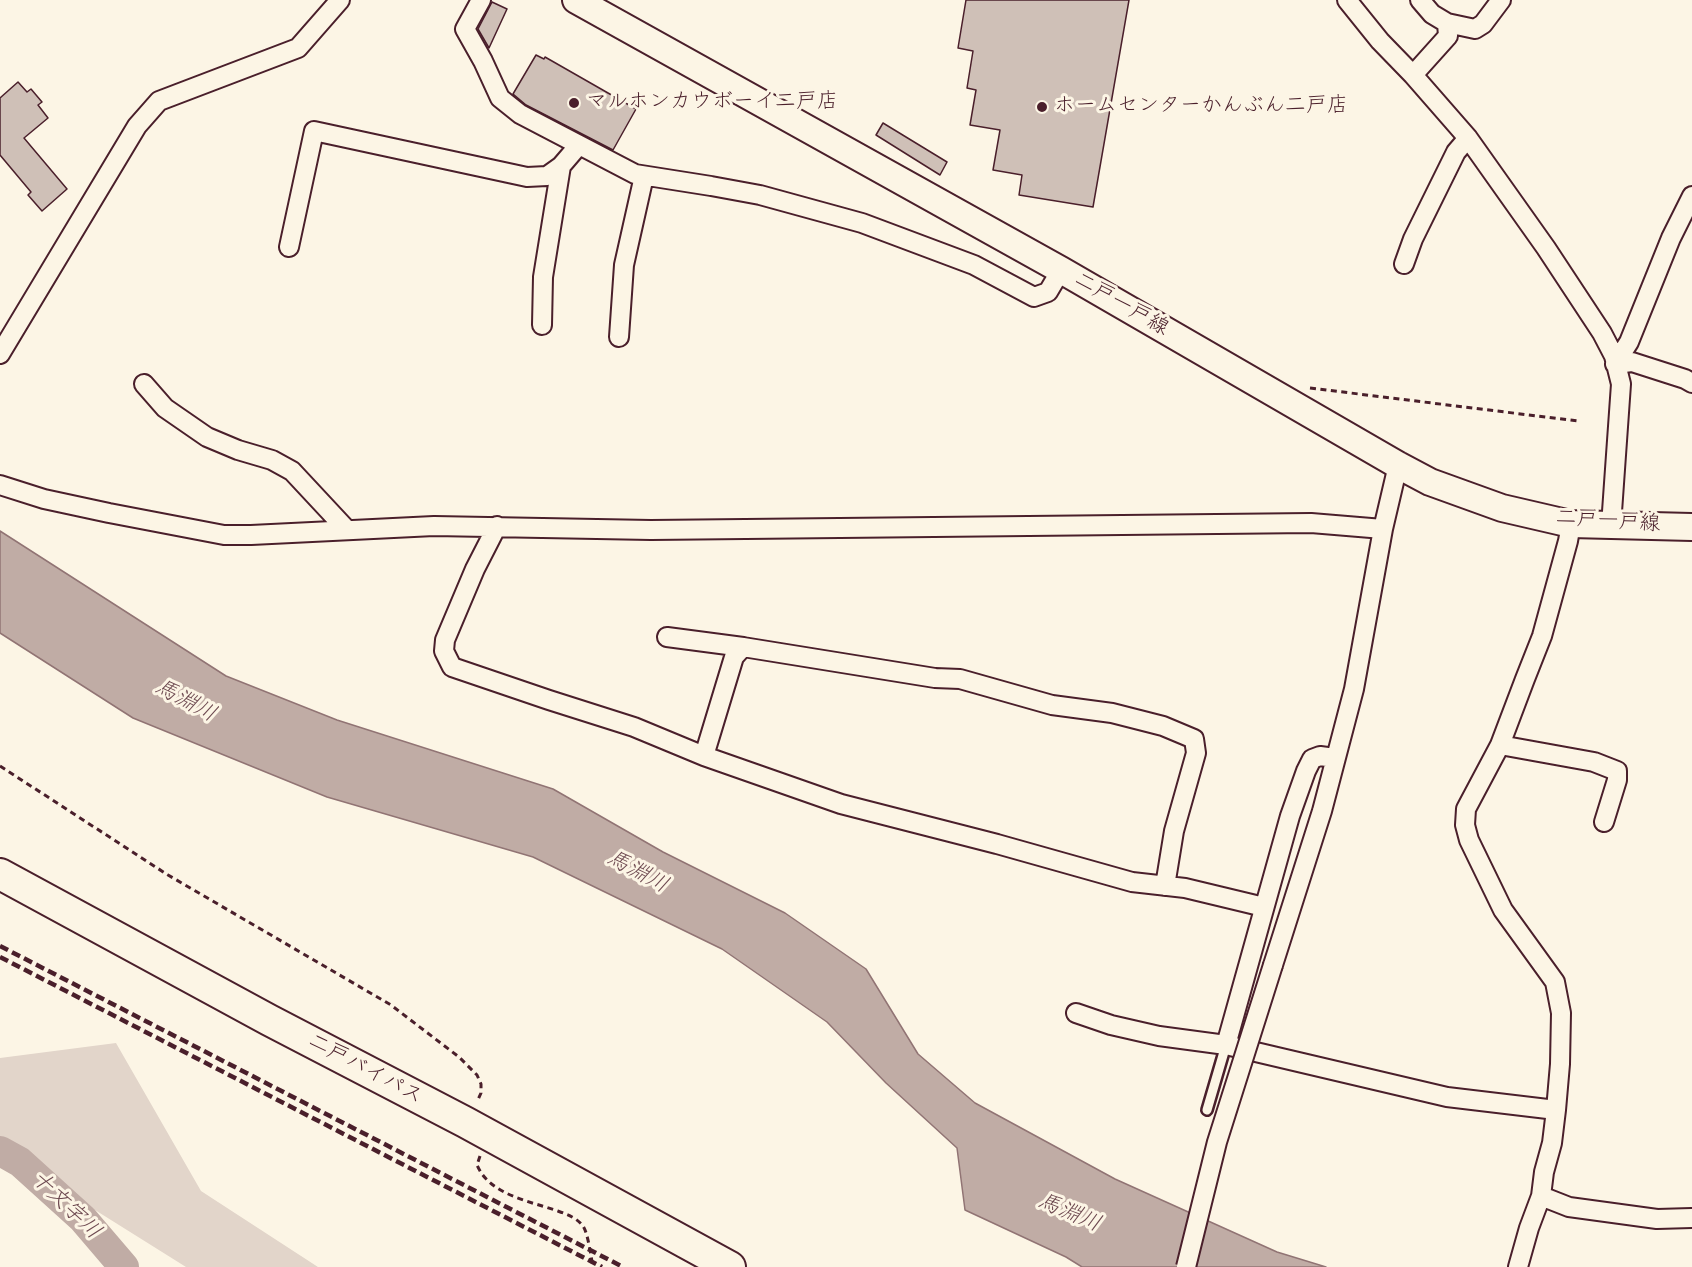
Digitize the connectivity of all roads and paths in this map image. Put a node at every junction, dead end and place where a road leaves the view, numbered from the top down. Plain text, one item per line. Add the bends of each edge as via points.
1 (340, 0) edge
2 (481, 0) edge
3 (576, 0) edge
4 (1347, 0) edge
5 (1420, 0) edge
6 (1501, 0) edge
7 (1447, 23) junction
8 (1413, 75) junction
9 (1468, 138) junction
10 (579, 145) junction
11 (561, 166) junction
12 (645, 176) junction
13 (1692, 196) edge
14 (289, 247) dead end
15 (1404, 264) dead end
16 (1061, 270) junction
17 (542, 326) dead end
18 (619, 337) dead end
19 (0, 354) edge
20 (1616, 364) junction
21 (1692, 383) edge
22 (144, 384) dead end
23 (1287, 401) junction
24 (1578, 421) dead end
25 (1398, 465) junction
26 (0, 484) edge
27 (1571, 524) junction
28 (497, 526) junction
29 (1611, 526) junction
30 (1692, 527) edge
31 (1383, 529) junction
32 (347, 530) junction
33 (667, 637) dead end
34 (743, 647) junction
35 (1500, 745) junction
36 (704, 756) junction
37 (1335, 758) junction
38 (0, 766) edge
39 (1604, 822) dead end
40 (0, 874) edge
41 (1165, 886) junction
42 (1264, 907) junction
43 (1076, 1013) dead end
44 (1226, 1045) junction
45 (1207, 1110) dead end
46 (1556, 1110) junction
47 (476, 1128) junction
48 (1541, 1196) junction
49 (1692, 1218) edge
50 (593, 1267) edge
51 (730, 1267) edge
52 (1186, 1267) edge
53 (1518, 1267) edge

1 - 19 street via 298,48 159,100 137,126
2 - 10 street via 465,29 500,98 520,114
3 - 16 main road, 二戸一戸線
4 - 8 street
5 - 7 street
6 - 7 street via 1483,24 1475,28
7 - 8 street via 1448,36
8 - 9 street
9 - 15 street via 1456,152
9 - 20 street via 1602,333
10 - 11 street
10 - 12 street
11 - 14 street via 547,176 527,177 314,132
11 - 17 street via 543,277
12 - 16 street via 760,195 862,223 974,265 1034,297 1048,292
12 - 18 street via 624,265
13 - 20 street
16 - 23 main road, 二戸一戸線
20 - 21 street via 1632,362
20 - 29 street via 1621,384
22 - 32 street via 165,408 207,437 292,471
23 - 24 path via 1295,386
23 - 25 main road, 二戸一戸線
25 - 27 main road, 二戸一戸線 via 1430,482 1502,508
25 - 31 street
26 - 32 street via 45,499 224,535
27 - 29 main road, 二戸一戸線
27 - 35 street via 1542,636
28 - 31 street via 663,530 1311,523
28 - 32 street
28 - 36 street via 445,640 444,651 452,667 634,726
29 - 30 main road, 二戸一戸線
31 - 37 street via 1354,689
33 - 34 street
34 - 36 street via 734,657
34 - 41 street via 960,679 1052,705 1112,713 1163,726 1194,739 1196,753 1174,831
35 - 39 street via 1594,762 1617,771
35 - 46 street via 1466,809 1465,825 1503,910 1555,982 1562,1013
36 - 41 street via 841,804 1132,882
37 - 42 street via 1312,759 1306,771
37 - 52 street, bridge via 1322,811 1216,1142
38 - 47 path via 168,875 391,1005 477,1075 481,1094
40 - 47 highway, 二戸バイパス
41 - 42 street
42 - 44 street
43 - 44 street via 1159,1036
44 - 45 lane
44 - 46 street via 1447,1097
46 - 48 street
47 - 50 path via 477,1165 481,1174 492,1185 572,1216 585,1228
47 - 51 highway, 二戸バイパス
48 - 49 street via 1569,1207 1657,1219
48 - 53 street

